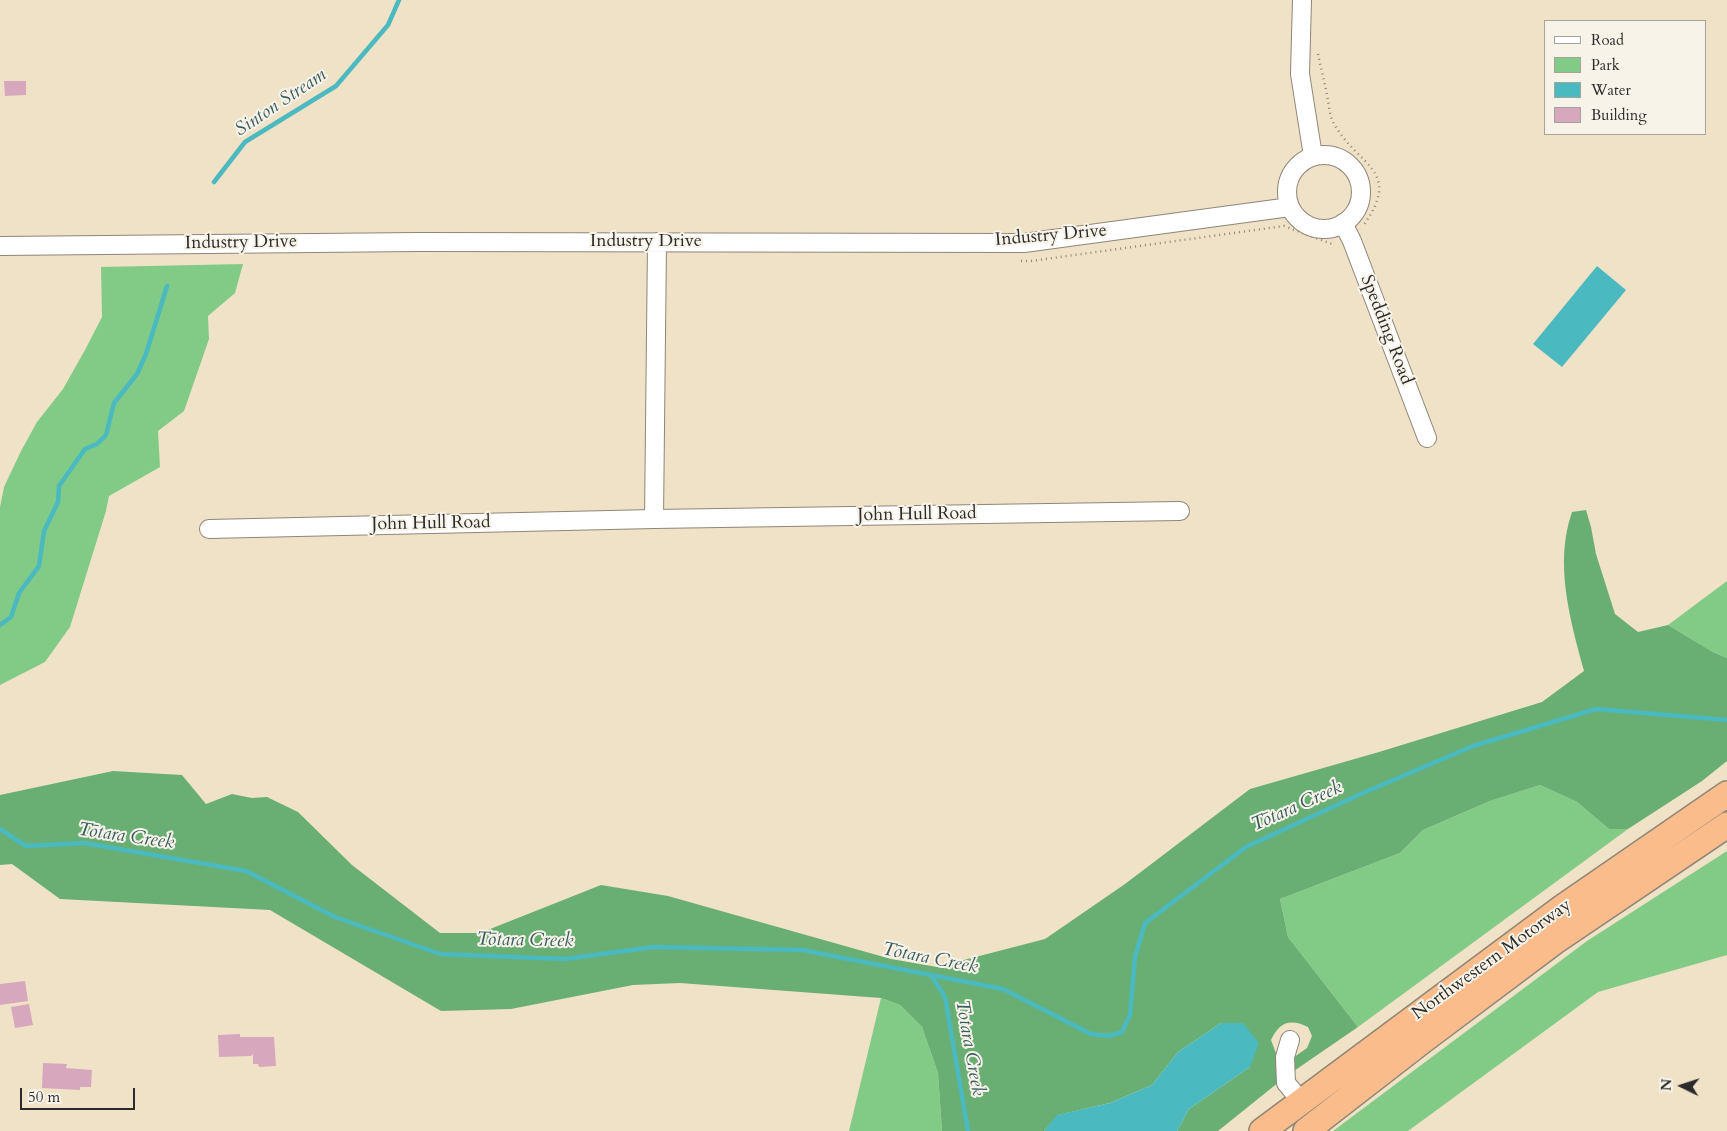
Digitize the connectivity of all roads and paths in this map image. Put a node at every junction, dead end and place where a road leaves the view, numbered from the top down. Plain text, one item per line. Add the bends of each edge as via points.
1 (1302, 0) edge
2 (1313, 156) junction
3 (1290, 207) junction
4 (1343, 223) junction
5 (657, 242) junction
6 (0, 246) edge
7 (1427, 438) dead end
8 (1180, 511) dead end
9 (654, 519) junction
10 (208, 529) dead end
11 (1727, 794) edge
12 (1727, 825) edge
13 (1290, 1040) dead end
14 (1301, 1101) junction
15 (1262, 1131) edge
16 (1306, 1131) edge

1 - 2 street via 1300,74
2 - 3 street via 1294,170 1288,182
2 - 4 street via 1325,154 1342,160 1355,171 1360,182 1358,205
3 - 4 street via 1308,225 1332,228
3 - 5 street, Industry Drive via 1024,242
4 - 7 street, Spedding Road
5 - 6 street, Industry Drive
5 - 9 street
8 - 9 street, John Hull Road
9 - 10 street, John Hull Road
11 - 14 highway, Northwestern Motorway via 1563,907
12 - 16 highway, Northwestern Motorway via 1554,942
13 - 14 street via 1285,1057 1286,1083
14 - 15 highway, Northwestern Motorway

